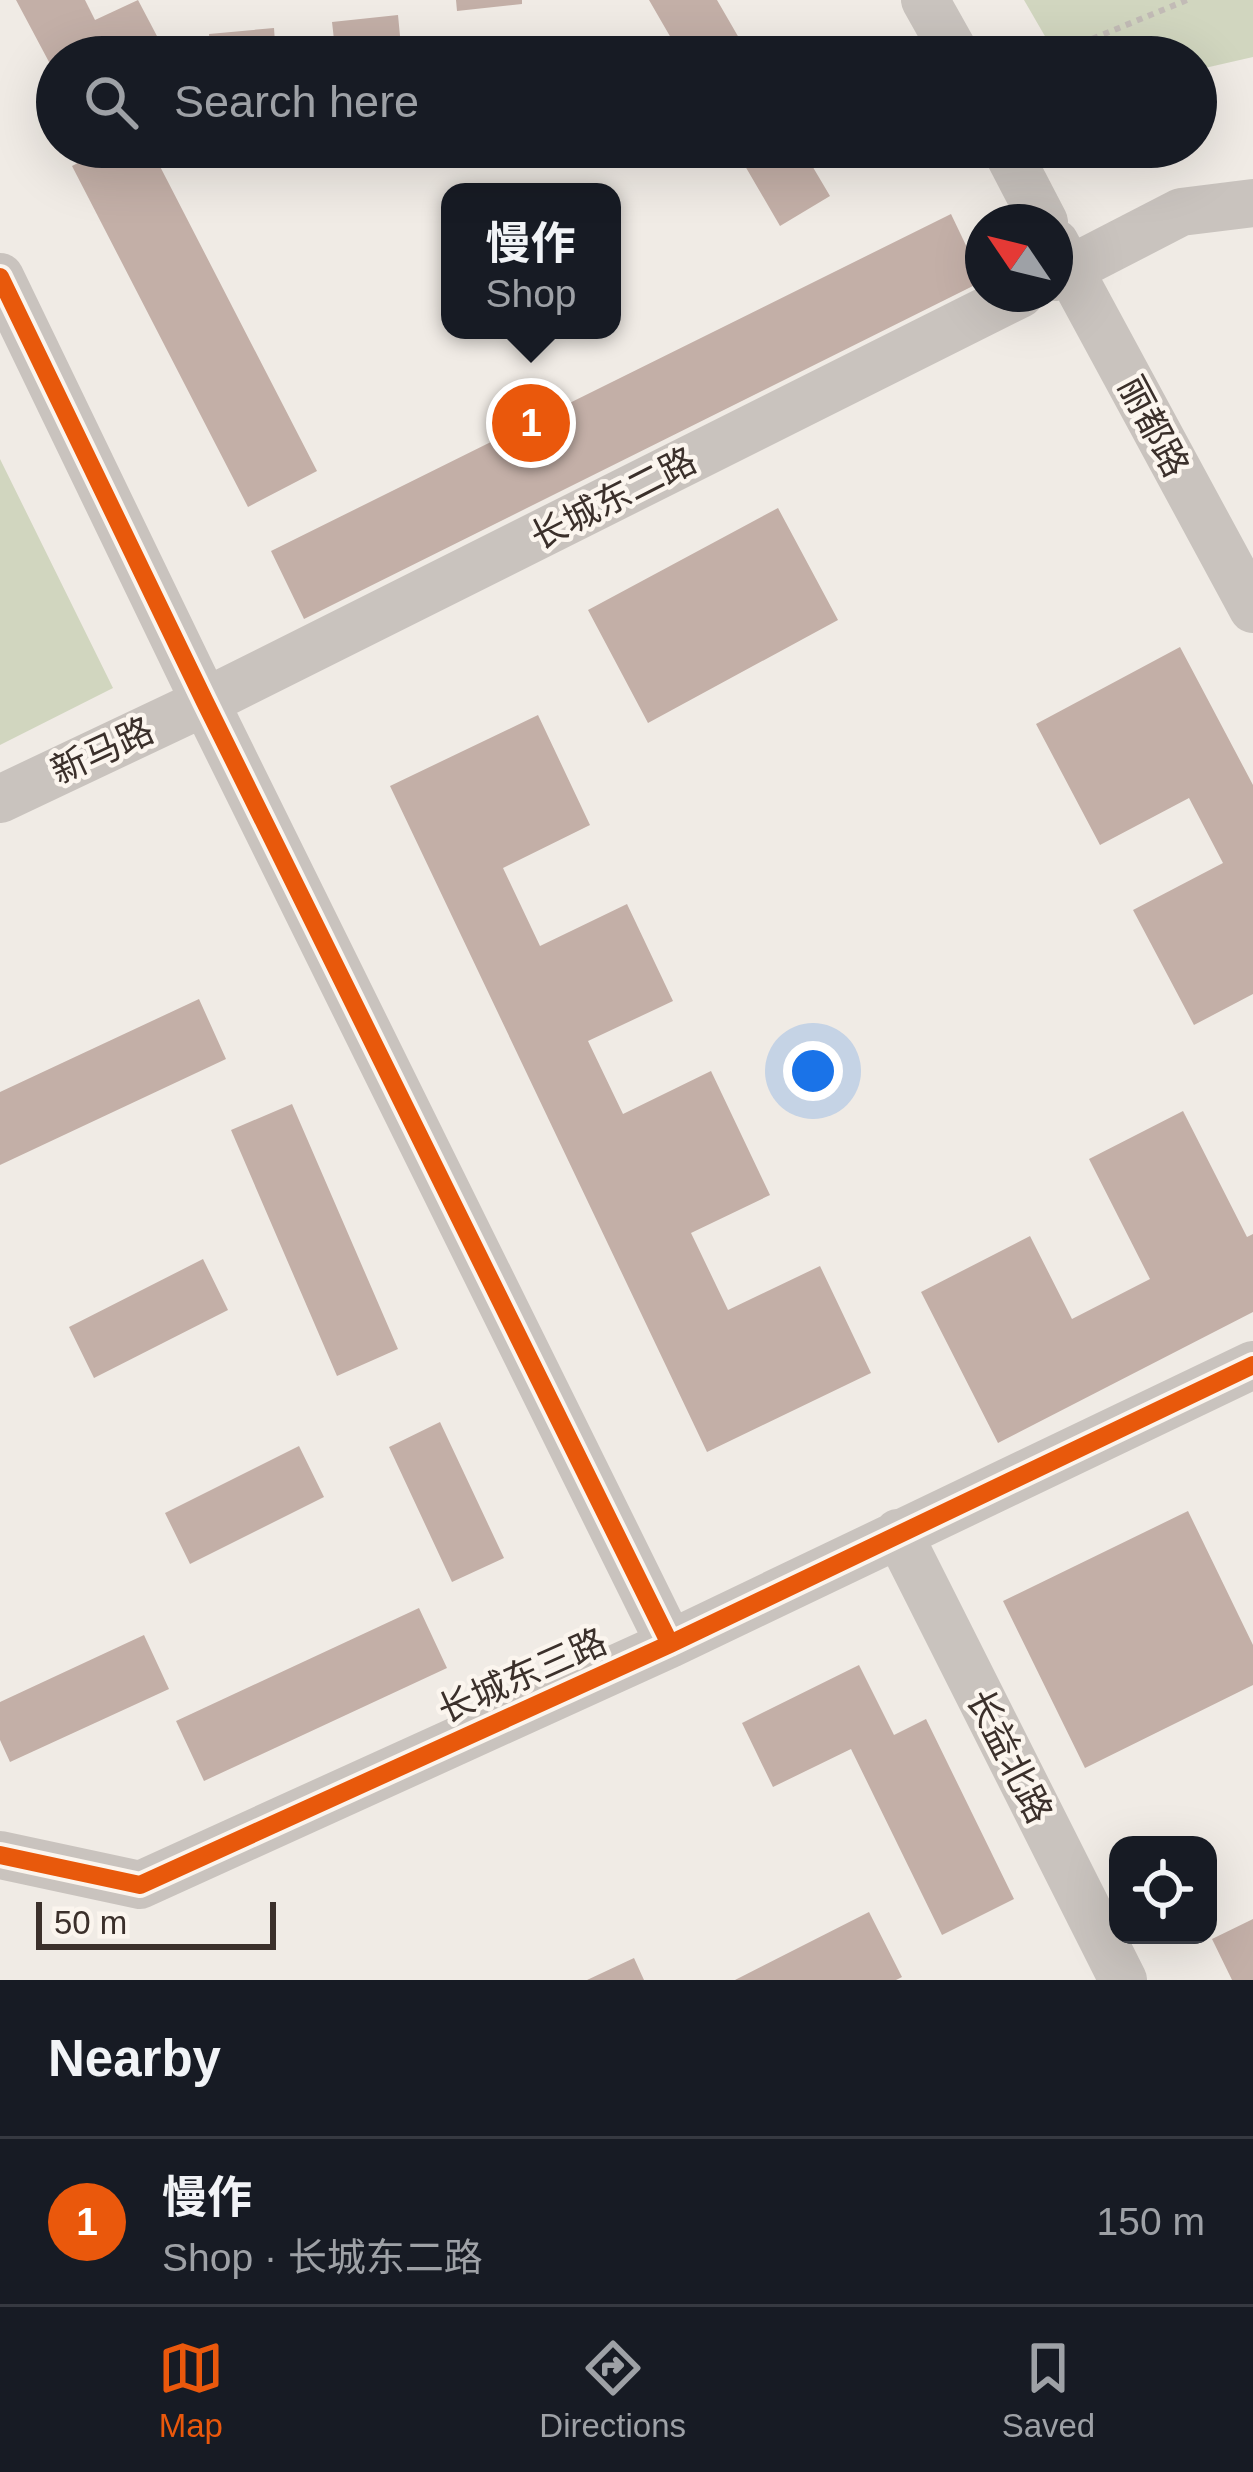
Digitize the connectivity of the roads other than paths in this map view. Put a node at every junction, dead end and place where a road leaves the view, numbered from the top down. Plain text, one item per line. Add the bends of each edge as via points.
1 (925, 0) edge
2 (945, 36) edge
3 (1016, 168) edge
4 (1253, 203) edge
5 (1035, 204) edge
6 (1073, 258) edge
7 (0, 277) edge
8 (1073, 286) edge
9 (984, 312) edge
10 (1253, 609) edge
11 (205, 702) junction
12 (0, 799) edge
13 (1253, 1365) edge
14 (898, 1533) junction
15 (670, 1644) junction
16 (0, 1855) edge
17 (1123, 1980) edge

1 - 2 street
3 - 5 street
4 - 6 street via 1181,212
7 - 11 street
8 - 10 street, 丽都路
9 - 11 street, 长城东二路
11 - 12 street, 新马路
11 - 15 street
13 - 14 street, 长城东三路
14 - 15 street, 长城东三路
14 - 17 street, 长益北路
15 - 16 street, 长城东三路 via 140,1885

